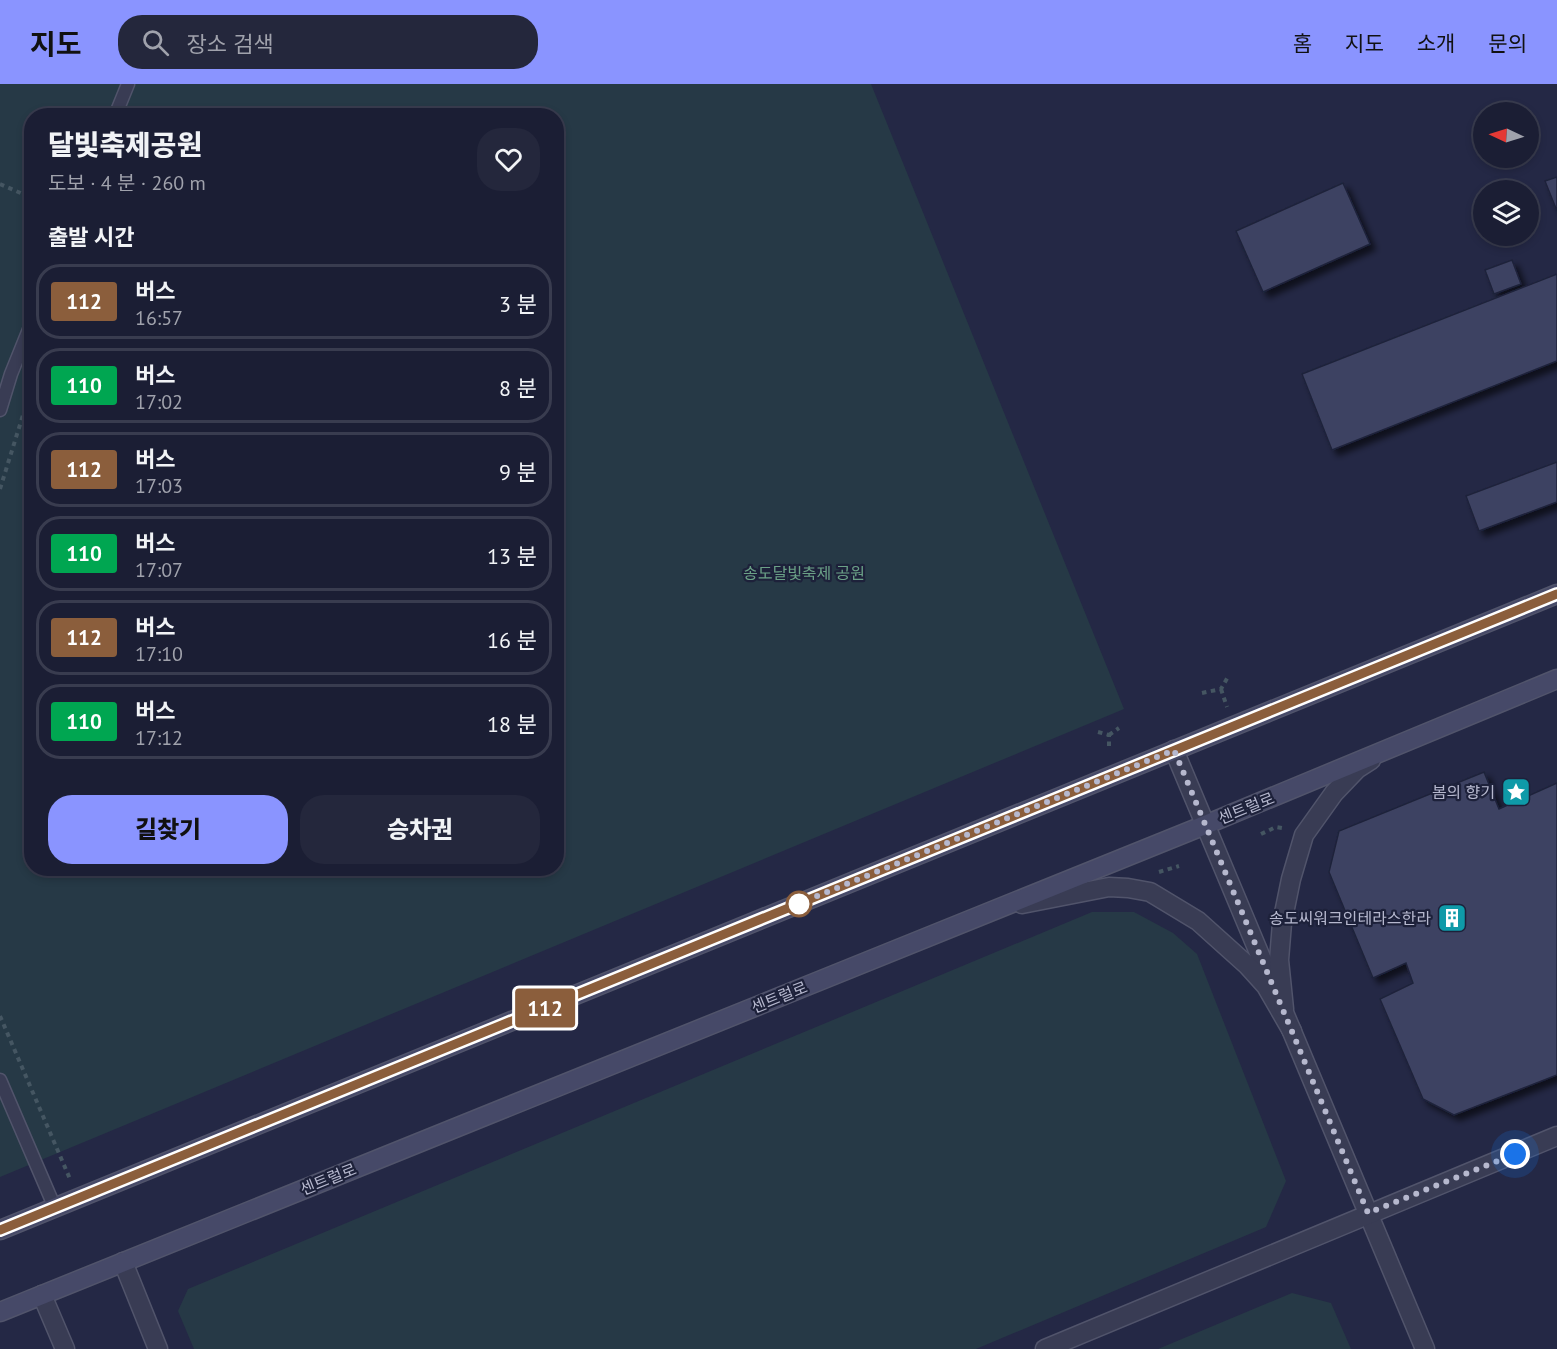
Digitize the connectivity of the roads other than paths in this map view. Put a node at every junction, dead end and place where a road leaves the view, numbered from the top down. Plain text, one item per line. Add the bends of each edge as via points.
1 (128, 84) edge
2 (118, 108) edge
3 (24, 342) edge
4 (0, 410) edge
5 (1557, 594) edge
6 (1557, 679) edge
7 (1388, 749) junction
8 (1174, 750) junction
9 (1205, 825) junction
10 (980, 916) junction
11 (1289, 1024) junction
12 (0, 1080) edge
13 (1557, 1136) edge
14 (55, 1208) junction
15 (1368, 1213) junction
16 (0, 1230) edge
17 (123, 1262) junction
18 (42, 1295) junction
19 (0, 1312) edge
20 (65, 1349) edge
21 (158, 1349) edge
22 (1045, 1349) edge
23 (1425, 1349) edge

1 - 2 lane
3 - 4 lane
5 - 8 main road
6 - 7 main road, 센트럴로
7 - 9 main road, 센트럴로
7 - 11 street via 1357,769 1304,835 1282,923 1279,960
8 - 9 street
8 - 14 main road
9 - 10 main road, 센트럴로
9 - 11 street
10 - 11 street via 1109,887 1150,892 1198,921 1247,965 1266,986
10 - 17 main road, 센트럴로
11 - 15 street
12 - 14 lane
13 - 15 street
14 - 16 main road
15 - 22 street
15 - 23 street
17 - 18 main road, 센트럴로
17 - 21 street
18 - 19 main road, 센트럴로
18 - 20 street

